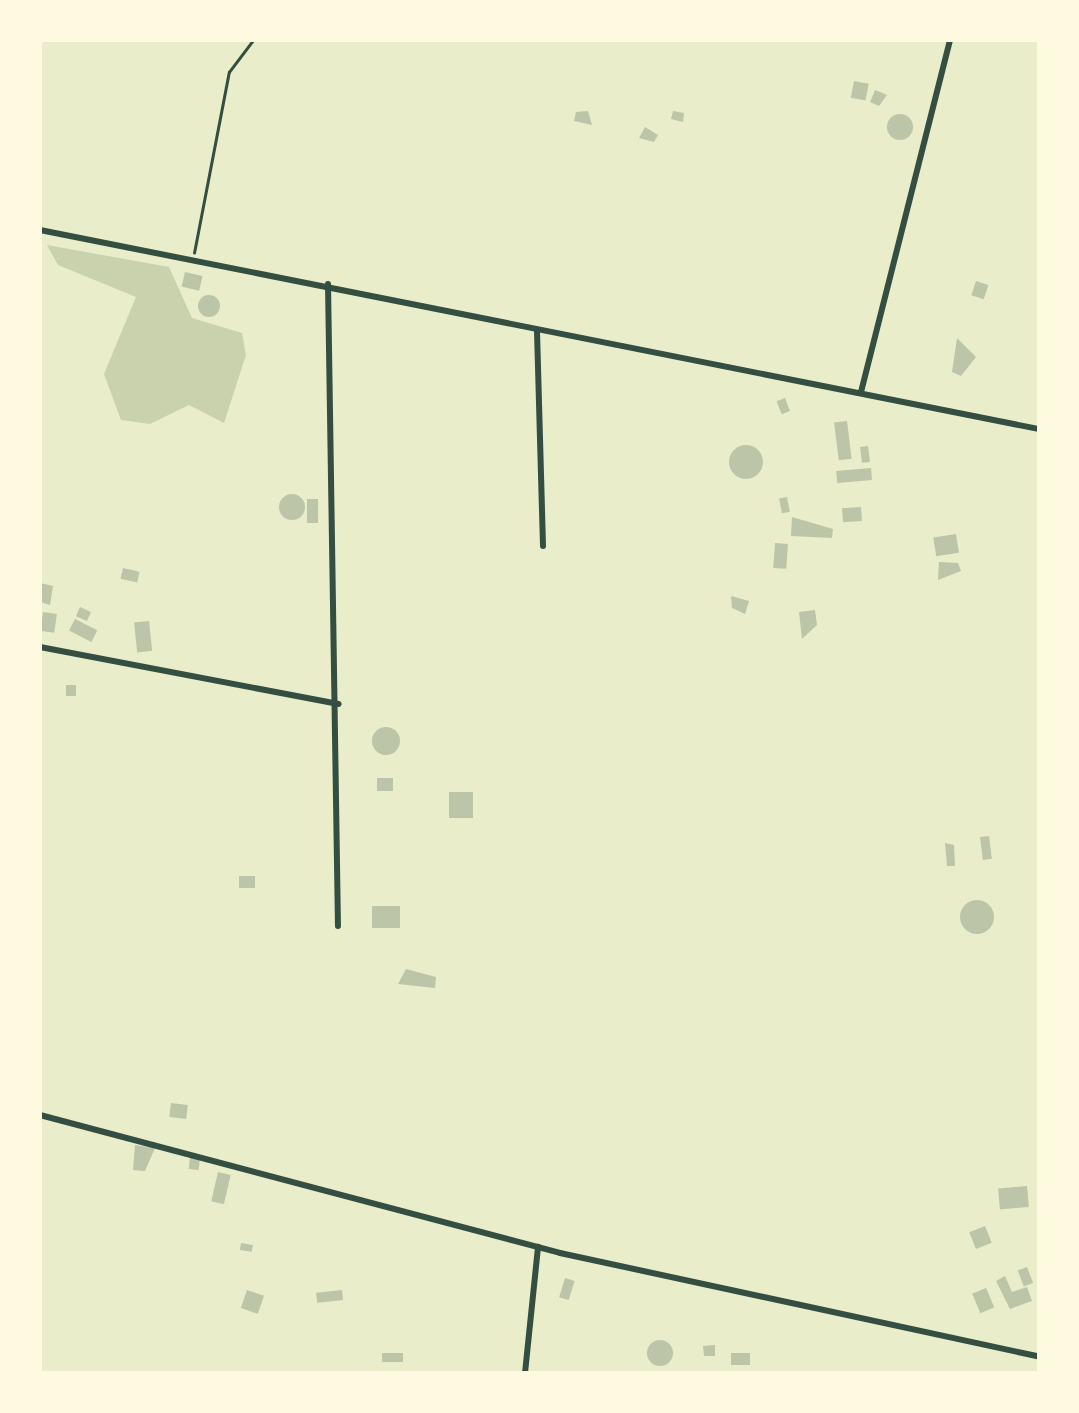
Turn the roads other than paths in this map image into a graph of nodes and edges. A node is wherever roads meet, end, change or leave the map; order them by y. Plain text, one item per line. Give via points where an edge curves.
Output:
1 (950, 40) edge
2 (40, 230) edge
3 (328, 284) junction
4 (537, 330) junction
5 (861, 392) junction
6 (1039, 429) edge
7 (544, 546) dead end
8 (40, 647) edge
9 (339, 704) junction
10 (338, 926) dead end
11 (40, 1115) edge
12 (538, 1247) junction
13 (1039, 1357) edge
14 (525, 1373) edge

1 - 5 street
2 - 3 street
3 - 4 street
3 - 9 street
4 - 5 street
4 - 7 street
5 - 6 street
8 - 9 street
9 - 10 street
11 - 12 street
12 - 13 street
12 - 14 street

